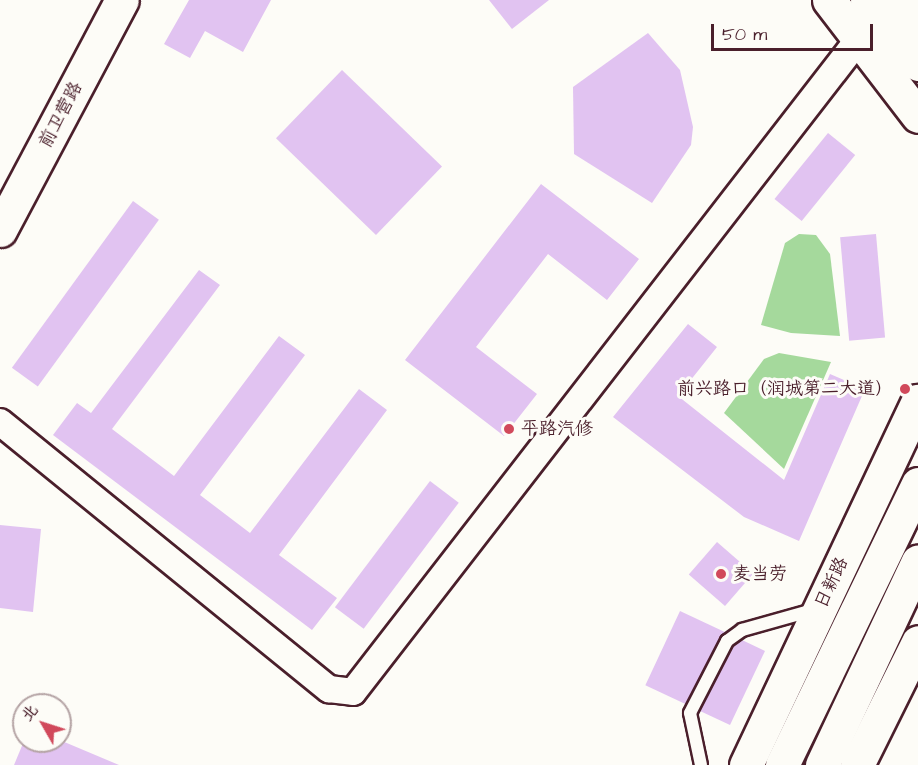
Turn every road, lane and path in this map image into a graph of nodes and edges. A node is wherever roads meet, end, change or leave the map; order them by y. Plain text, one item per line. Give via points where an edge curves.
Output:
1 (104, 0) edge
2 (122, 0) edge
3 (829, 0) edge
4 (867, 0) edge
5 (898, 0) edge
6 (918, 25) edge
7 (859, 39) junction
8 (918, 64) edge
9 (918, 116) edge
10 (0, 196) edge
11 (0, 230) edge
12 (918, 401) edge
13 (0, 422) edge
14 (918, 484) edge
15 (918, 561) edge
16 (820, 608) junction
17 (918, 642) edge
18 (701, 765) edge
19 (746, 765) edge
20 (782, 765) edge
21 (822, 765) edge
22 (857, 765) edge

1 - 10 main road, 前卫营路
2 - 11 main road, 前卫营路
3 - 7 main road
4 - 8 main road
5 - 6 main road
7 - 9 main road
7 - 13 street via 353,692 329,689
12 - 16 main road, 日新路
14 - 20 main road, 日新路
15 - 21 main road
16 - 18 lane via 742,630 727,641 690,713
16 - 19 main road, 日新路
17 - 22 main road

